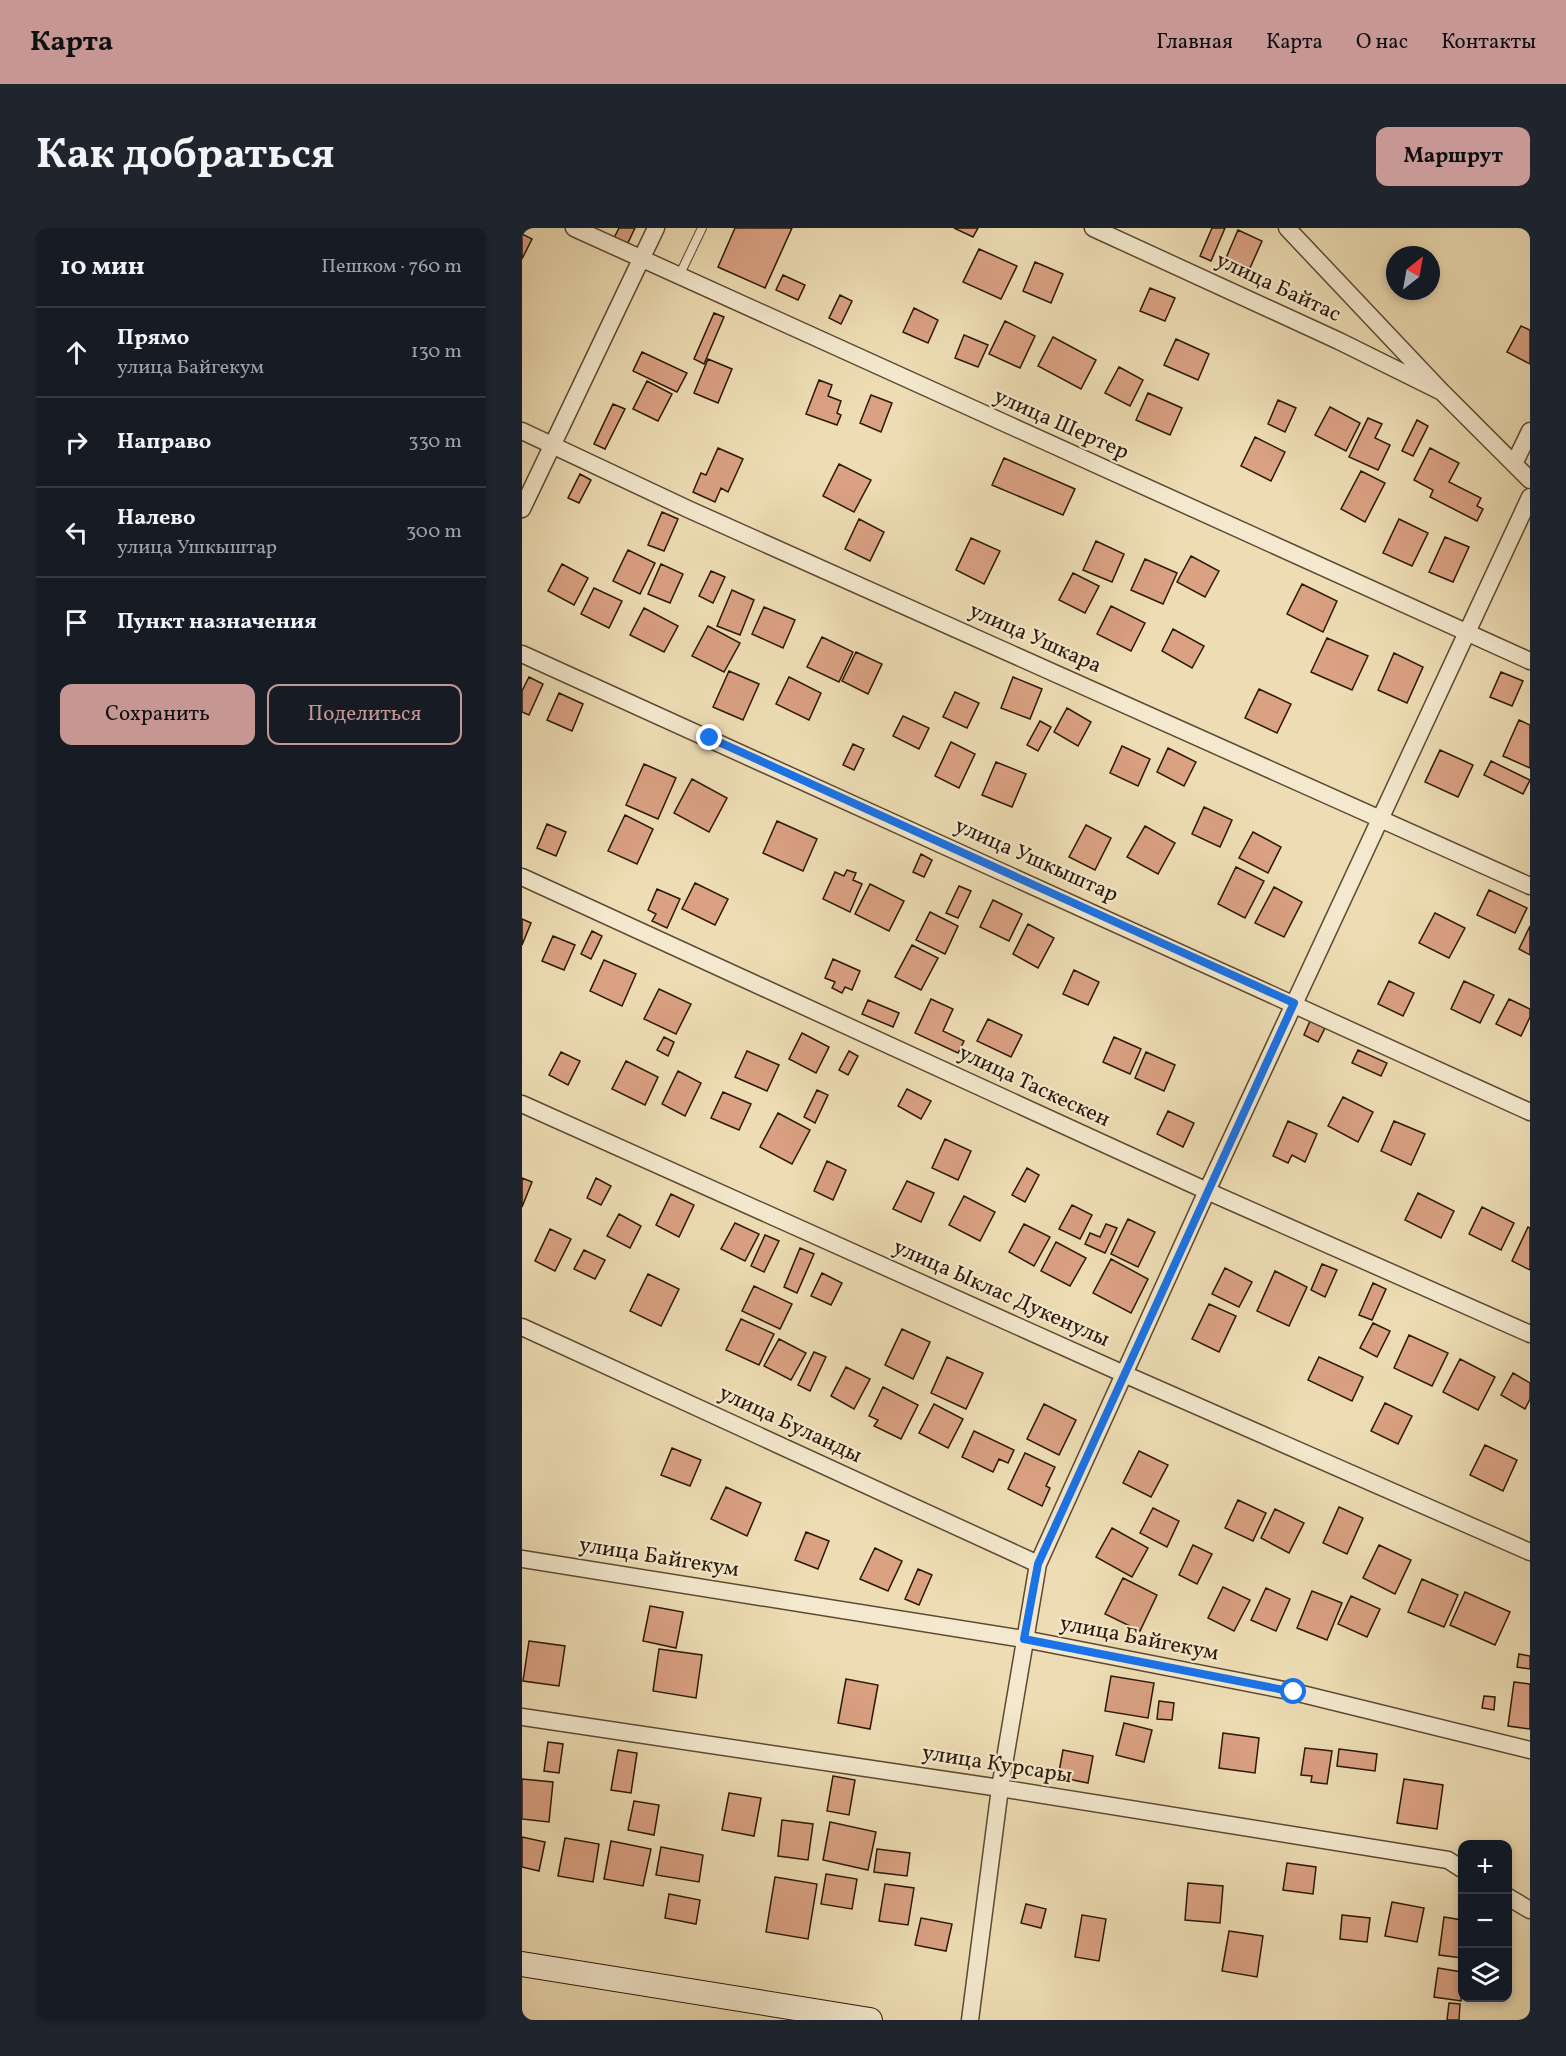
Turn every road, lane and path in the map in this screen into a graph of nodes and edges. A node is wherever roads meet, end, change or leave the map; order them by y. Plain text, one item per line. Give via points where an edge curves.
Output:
1 (574, 228) edge
2 (656, 228) edge
3 (702, 228) edge
4 (1093, 228) edge
5 (1287, 228) edge
6 (641, 259) junction
7 (679, 276) junction
8 (1442, 392) junction
9 (1530, 431) edge
10 (522, 432) edge
11 (552, 445) junction
12 (1514, 464) junction
13 (1530, 480) edge
14 (1530, 497) edge
15 (522, 509) edge
16 (1466, 632) junction
17 (522, 654) edge
18 (1530, 660) edge
19 (1379, 817) junction
20 (522, 877) edge
21 (1530, 886) edge
22 (1294, 1003) junction
23 (522, 1104) edge
24 (1530, 1112) edge
25 (1207, 1191) junction
26 (522, 1328) edge
27 (1530, 1334) edge
28 (1124, 1374) junction
29 (1530, 1552) edge
30 (522, 1559) edge
31 (1038, 1564) junction
32 (1024, 1639) junction
33 (522, 1717) edge
34 (1530, 1750) edge
35 (1000, 1788) junction
36 (1458, 1866) edge
37 (1512, 1899) edge
38 (1530, 1910) edge
39 (522, 1964) edge
40 (870, 2020) edge
41 (970, 2020) edge

1 - 6 street, улица Шертер
2 - 6 street
3 - 7 lane
4 - 8 street, улица Байтас
5 - 8 street
6 - 7 street, улица Шертер
6 - 11 street
7 - 16 street, улица Шертер
8 - 12 street
9 - 12 street
10 - 11 street, улица Ушкара
11 - 15 street
11 - 19 street, улица Ушкара
12 - 13 street
14 - 16 street
16 - 18 street, улица Шертер
16 - 19 street
17 - 22 street, улица Ушкыштар
19 - 21 street, улица Ушкара
19 - 22 street
20 - 25 street, улица Таскескен
22 - 24 street, улица Ушкыштар
22 - 25 street
23 - 28 street, улица Ыклас Дукенулы
25 - 27 street, улица Таскескен
25 - 28 street
26 - 31 street, улица Буланды
28 - 29 street, улица Ыклас Дукенулы
28 - 31 street
30 - 32 street, улица Байгекум
31 - 32 street
32 - 34 street, улица Байгекум via 1294,1692
32 - 35 street
33 - 35 street, улица Курсары
35 - 36 street, улица Курсары via 1448,1860
35 - 41 street
37 - 38 street
39 - 40 main road

